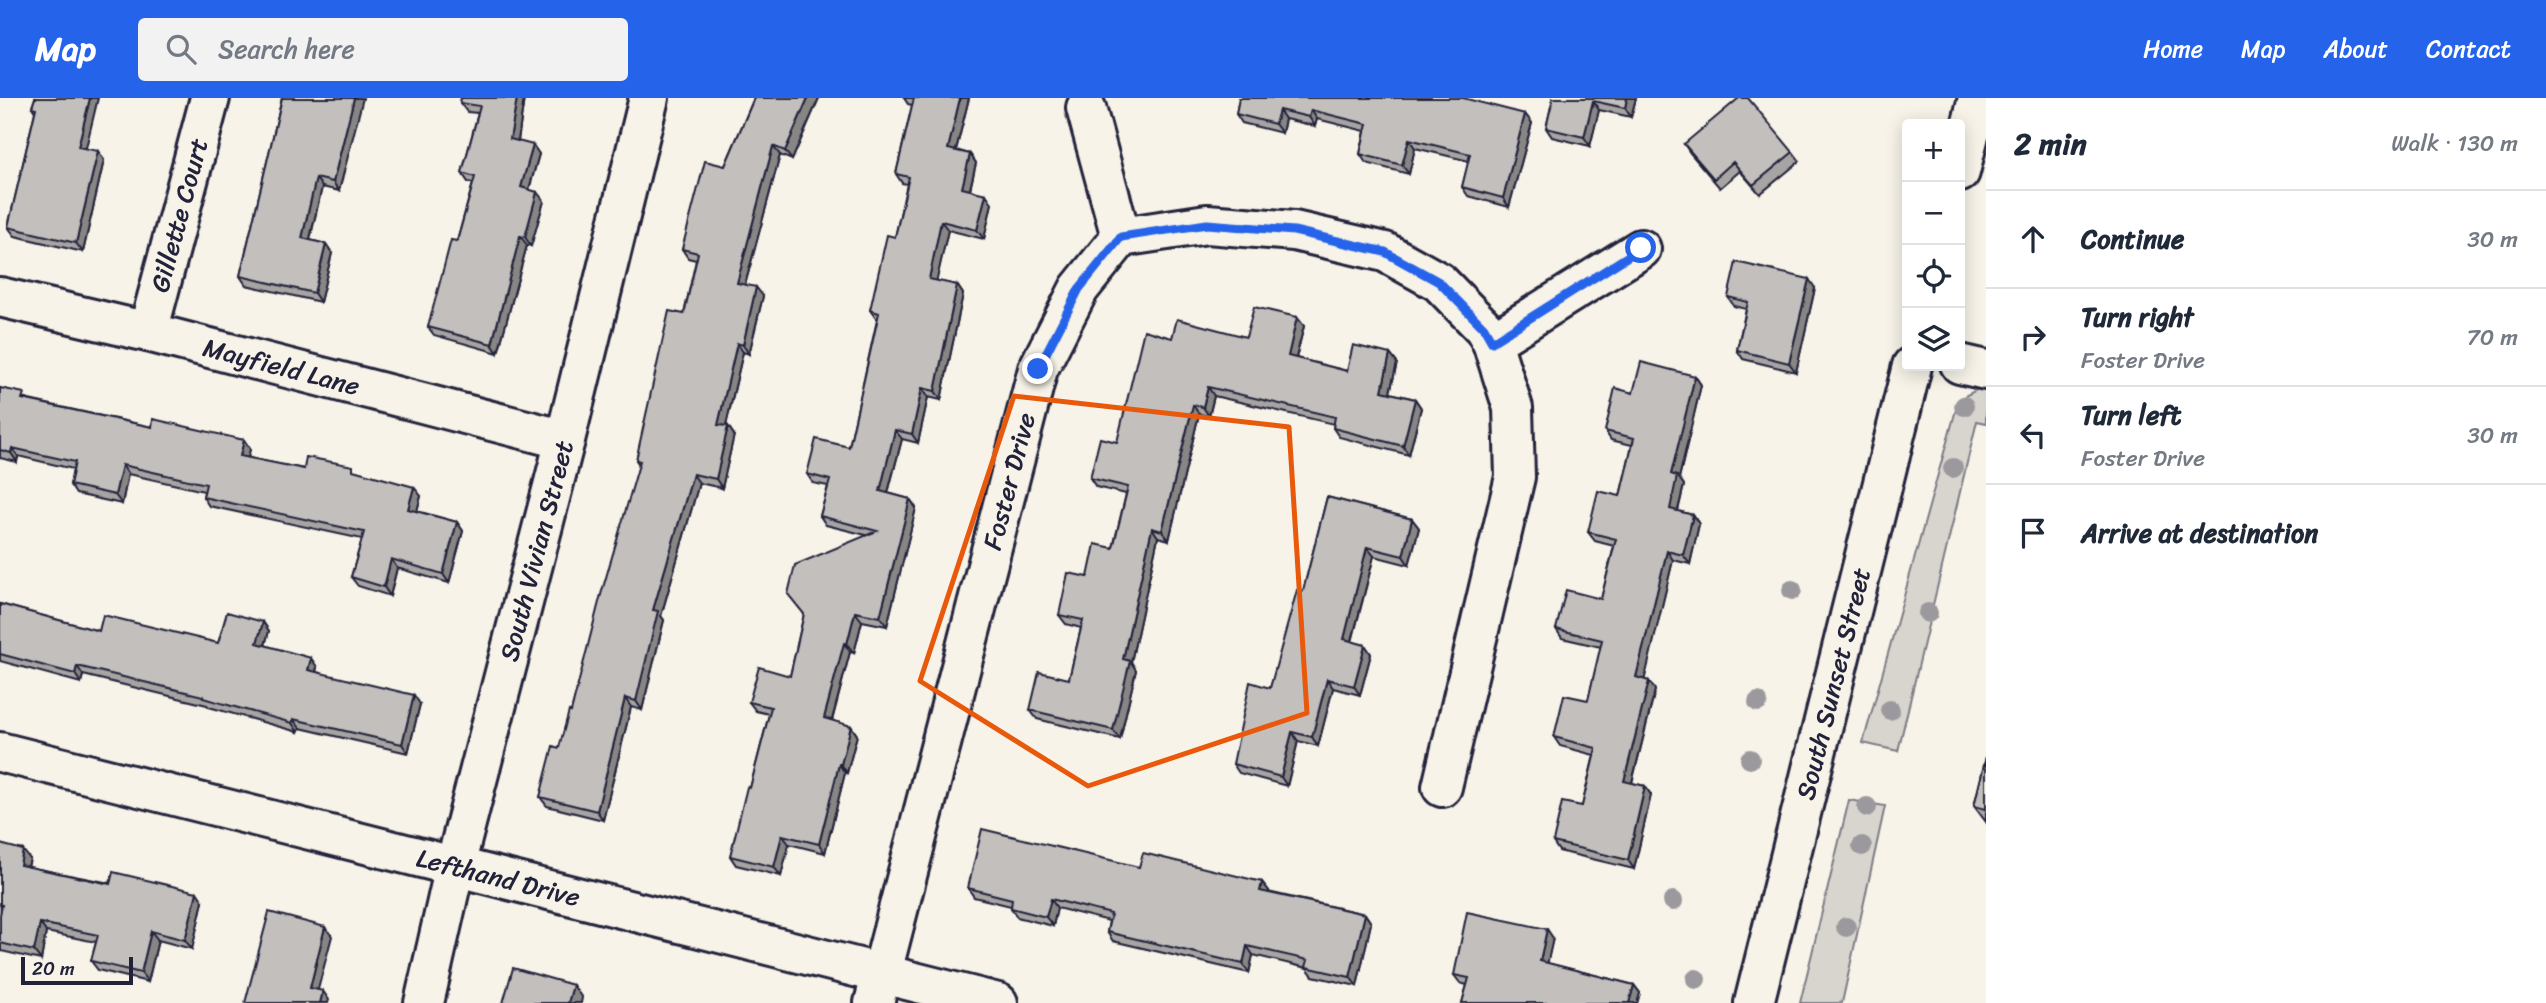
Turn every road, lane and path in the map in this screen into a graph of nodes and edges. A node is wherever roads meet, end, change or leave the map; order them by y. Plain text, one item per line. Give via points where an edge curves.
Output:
1 (210, 98) edge
2 (649, 98) edge
3 (1978, 98) edge
4 (1086, 108) dead end
5 (1965, 151) edge
6 (1121, 237) junction
7 (1641, 248) dead end
8 (0, 297) edge
9 (148, 332) junction
10 (1492, 342) junction
11 (1965, 365) edge
12 (1986, 370) edge
13 (1911, 371) edge
14 (565, 440) junction
15 (0, 752) edge
16 (1442, 787) dead end
17 (455, 866) junction
18 (878, 988) edge
19 (424, 1003) edge
20 (998, 1003) edge
21 (1754, 1003) edge

1 - 9 street, Gillette Court
2 - 14 street, South Vivian Street
3 - 5 street
4 - 6 street
6 - 10 street via 1207,224 1294,231 1385,252 1439,282
6 - 18 street, Foster Drive via 1079,289 1038,369
7 - 10 street
8 - 9 street, Mayfield Lane
9 - 14 street, Mayfield Lane
10 - 16 street via 1513,408 1514,477
11 - 12 street
13 - 21 street, South Sunset Street
14 - 17 street, South Vivian Street
15 - 17 street, Lefthand Drive
17 - 18 street, Lefthand Drive
17 - 19 street, South Vivian Street
18 - 20 street, Lefthand Drive

